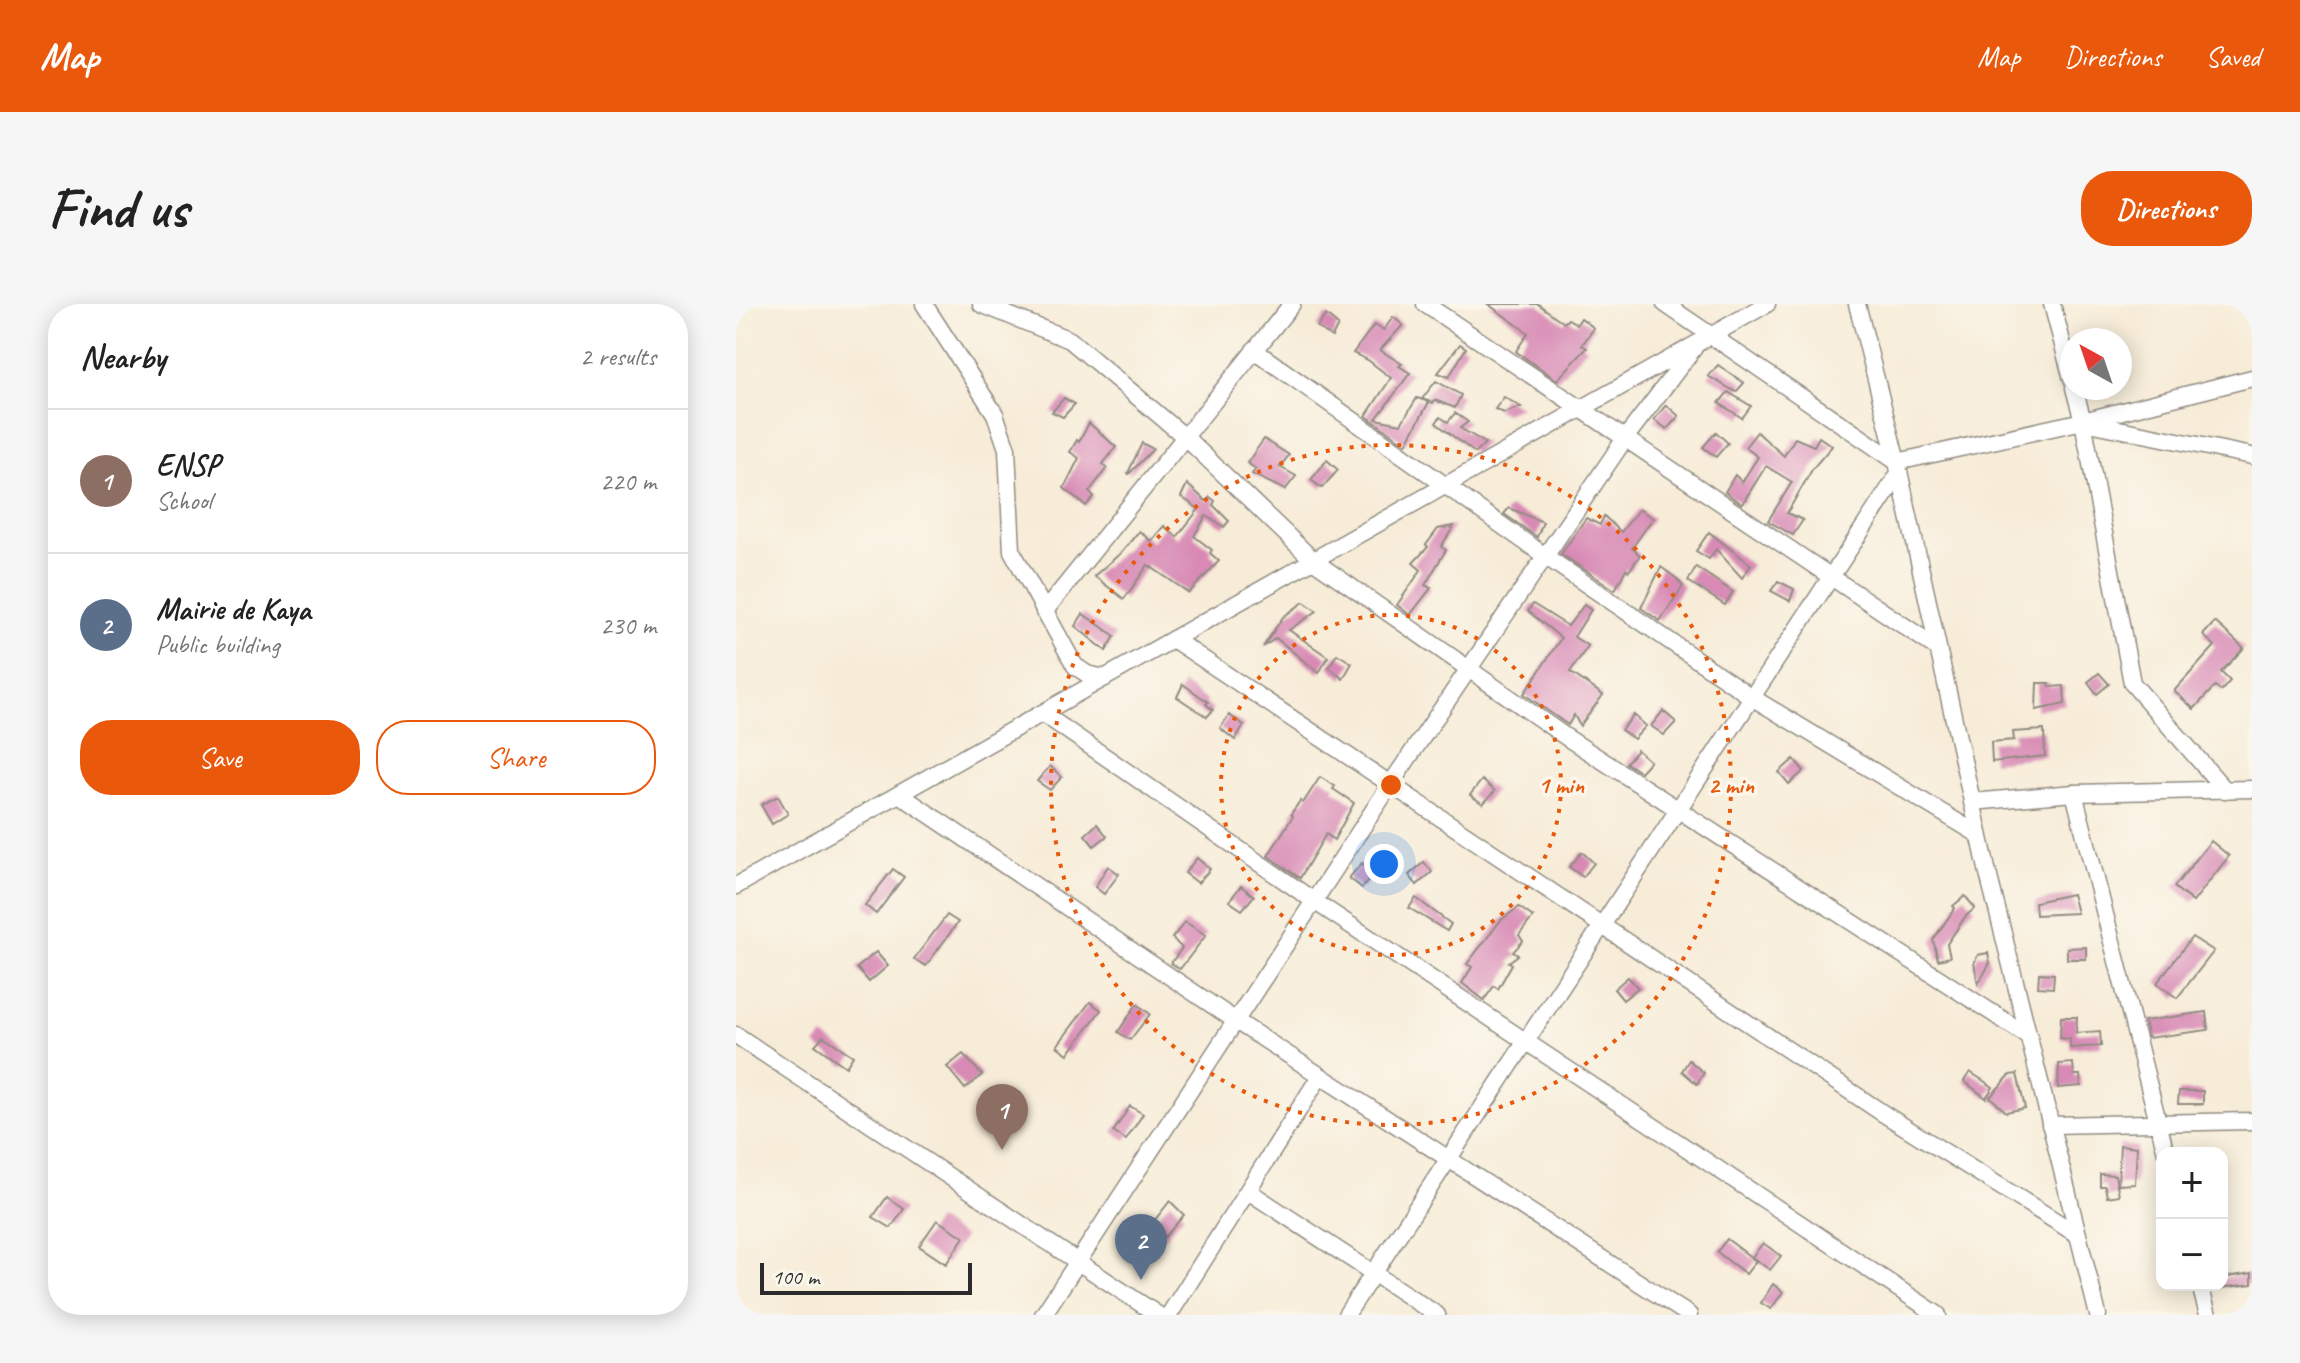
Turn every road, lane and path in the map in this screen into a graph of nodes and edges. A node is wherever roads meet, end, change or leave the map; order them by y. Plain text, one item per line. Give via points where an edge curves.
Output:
1 (924, 304) edge
2 (981, 304) edge
3 (1292, 304) edge
4 (1425, 304) edge
5 (1665, 304) edge
6 (1767, 304) edge
7 (1857, 304) edge
8 (2052, 304) edge
9 (2060, 334) edge
10 (1704, 339) junction
11 (1254, 350) junction
12 (2252, 378) edge
13 (2077, 400) edge
14 (1580, 409) junction
15 (2083, 421) junction
16 (1185, 437) junction
17 (1626, 437) junction
18 (2252, 456) edge
19 (1898, 468) junction
20 (1447, 484) junction
21 (1545, 556) junction
22 (1314, 561) junction
23 (1832, 577) junction
24 (1044, 612) junction
25 (1173, 639) junction
26 (1937, 648) junction
27 (1468, 670) junction
28 (1105, 678) junction
29 (1753, 698) junction
30 (1042, 713) junction
31 (1390, 785) junction
32 (2252, 789) edge
33 (2225, 790) junction
34 (2074, 793) junction
35 (899, 794) junction
36 (1972, 802) junction
37 (1679, 811) junction
38 (1979, 835) junction
39 (736, 886) edge
40 (1314, 901) junction
41 (1603, 926) junction
42 (1236, 1021) junction
43 (736, 1035) edge
44 (2028, 1036) junction
45 (1527, 1043) junction
46 (1320, 1076) junction
47 (2252, 1121) edge
48 (2158, 1122) junction
49 (2050, 1125) junction
50 (2164, 1147) edge
51 (1449, 1160) junction
52 (1248, 1191) junction
53 (2078, 1235) junction
54 (1078, 1263) junction
55 (1374, 1274) junction
56 (2202, 1291) edge
57 (1043, 1315) edge
58 (1158, 1315) edge
59 (1169, 1315) edge
60 (1346, 1315) edge
61 (1437, 1315) edge
62 (1689, 1315) edge
63 (1938, 1315) edge
64 (2098, 1315) edge
65 (2208, 1315) edge

1 - 24 street via 1004,433 1012,551
2 - 16 street via 1070,340
3 - 11 street
4 - 14 street
5 - 10 street
6 - 10 street
7 - 19 street
8 - 9 street
10 - 14 street
10 - 17 street
10 - 19 street
11 - 16 street
11 - 20 street
12 - 15 street
13 - 15 street
14 - 17 street
14 - 20 street
15 - 18 street
15 - 19 street
15 - 33 street via 2132,683
16 - 22 street
16 - 24 street
17 - 21 street
17 - 23 street
19 - 23 street
19 - 26 street
20 - 21 street
20 - 22 street
21 - 27 street
21 - 29 street
22 - 25 street
22 - 27 street
23 - 26 street
23 - 29 street
24 - 28 street via 1075,666
25 - 28 street
25 - 31 street
26 - 36 street
27 - 31 street
27 - 37 street
28 - 30 street
29 - 37 street
29 - 38 street
30 - 35 street
30 - 40 street
31 - 40 street
31 - 41 street
32 - 33 street
33 - 34 street
34 - 36 street
34 - 48 street
35 - 39 street
35 - 42 street
36 - 38 street
37 - 41 street
37 - 44 street
38 - 44 street
40 - 42 street
40 - 45 street
41 - 45 street
41 - 53 street via 1884,1114
42 - 46 street
42 - 54 street
43 - 54 street
44 - 49 street
45 - 51 street
45 - 63 street
46 - 51 street
46 - 52 street
47 - 48 street
48 - 49 street
48 - 50 street
49 - 53 street
51 - 55 street
51 - 62 street
52 - 55 street
52 - 59 street
53 - 64 street
54 - 57 street
54 - 58 street
55 - 60 street
55 - 61 street
56 - 65 street

